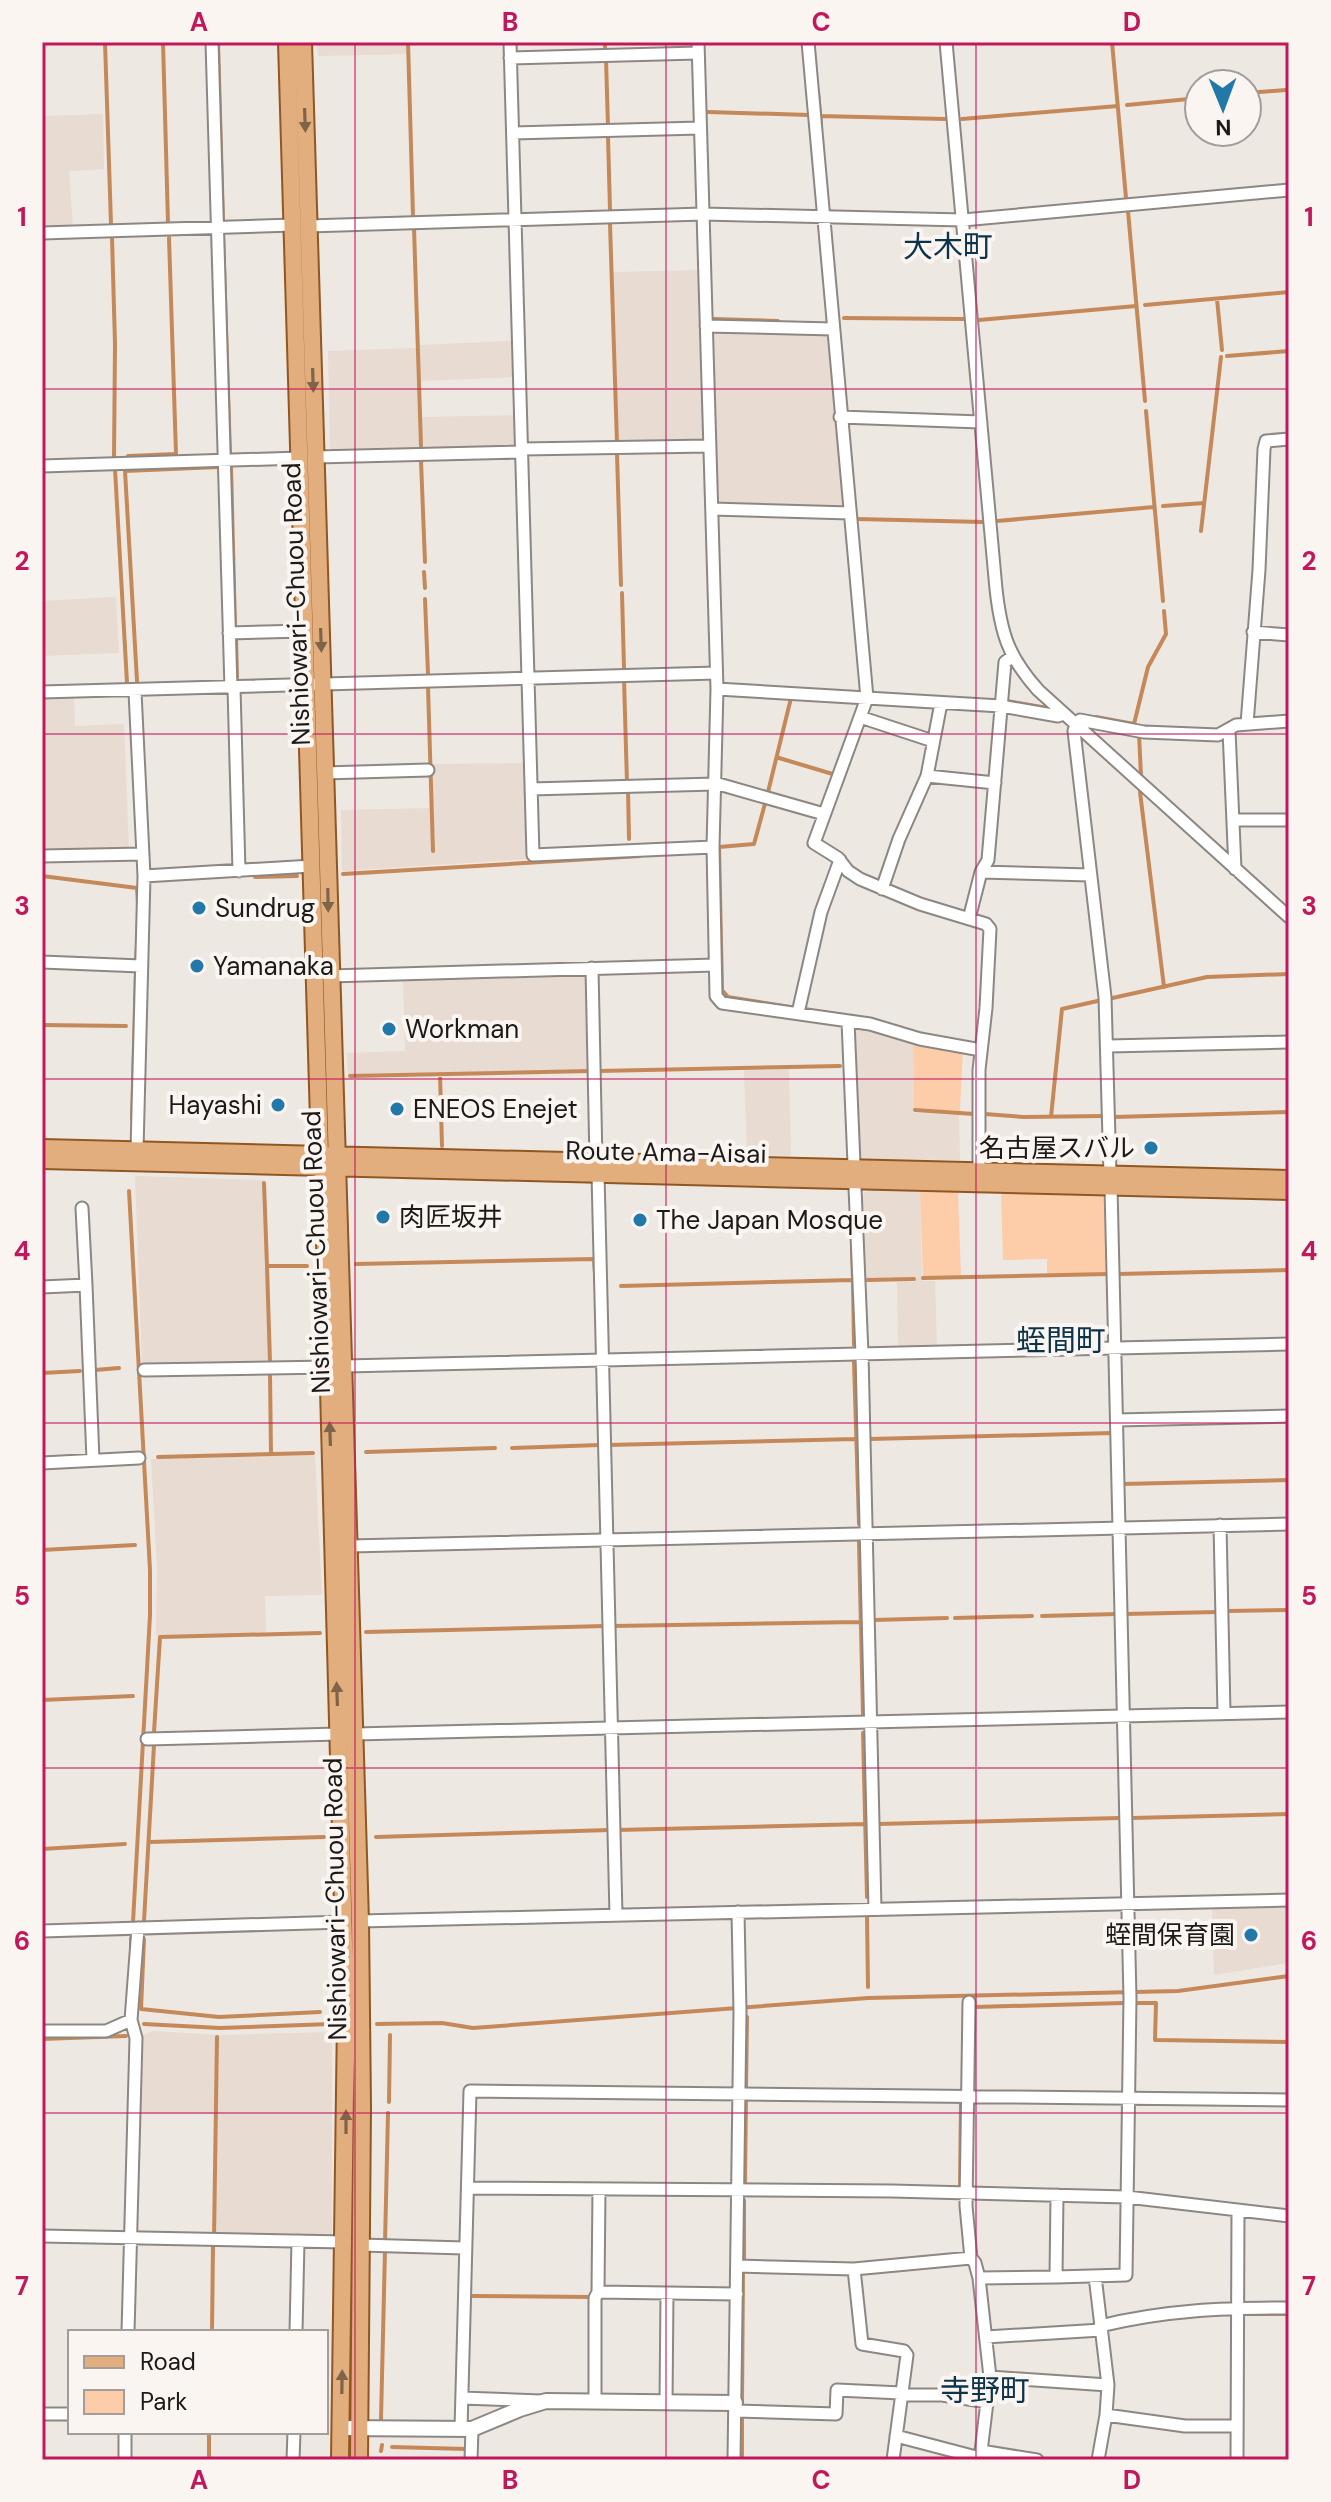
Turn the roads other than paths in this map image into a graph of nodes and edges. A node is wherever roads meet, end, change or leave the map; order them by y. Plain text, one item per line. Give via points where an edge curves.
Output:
1 (212, 42) edge
2 (287, 42) edge
3 (303, 42) edge
4 (510, 42) edge
5 (808, 42) edge
6 (946, 42) edge
7 (698, 47) edge
8 (510, 58) junction
9 (700, 128) junction
10 (513, 133) junction
11 (1289, 190) edge
12 (703, 214) junction
13 (822, 216) junction
14 (515, 219) junction
15 (963, 220) junction
16 (300, 226) junction
17 (218, 227) junction
18 (42, 233) edge
19 (706, 326) junction
20 (833, 329) junction
21 (840, 417) junction
22 (981, 422) junction
23 (1289, 439) edge
24 (710, 446) junction
25 (522, 450) junction
26 (308, 458) junction
27 (224, 460) junction
28 (42, 466) edge
29 (712, 509) junction
30 (850, 513) junction
31 (305, 631) junction
32 (1253, 632) junction
33 (229, 633) junction
34 (1289, 635) edge
35 (1012, 657) junction
36 (716, 673) junction
37 (528, 677) junction
38 (315, 685) junction
39 (232, 688) junction
40 (717, 689) junction
41 (42, 692) edge
42 (135, 692) junction
43 (867, 698) junction
44 (941, 703) junction
45 (1001, 706) junction
46 (1064, 714) junction
47 (860, 717) junction
48 (1289, 721) edge
49 (1076, 724) junction
50 (1247, 724) junction
51 (1229, 730) junction
52 (933, 741) junction
53 (428, 770) dead end
54 (324, 773) junction
55 (927, 776) junction
56 (715, 783) junction
57 (995, 783) junction
58 (531, 789) junction
59 (824, 814) junction
60 (1233, 820) junction
61 (1289, 820) edge
62 (713, 847) junction
63 (143, 854) junction
64 (42, 856) edge
65 (840, 860) junction
66 (312, 866) junction
67 (1235, 869) junction
68 (239, 871) junction
69 (981, 872) junction
70 (1090, 875) junction
71 (144, 876) junction
72 (882, 889) junction
73 (1289, 917) edge
74 (969, 919) junction
75 (42, 962) edge
76 (715, 965) junction
77 (141, 966) junction
78 (592, 968) junction
79 (330, 976) junction
80 (798, 1013) junction
81 (848, 1021) junction
82 (1289, 1042) edge
83 (1108, 1046) junction
84 (981, 1050) junction
85 (42, 1148) edge
86 (137, 1150) junction
87 (42, 1160) edge
88 (329, 1161) junction
89 (597, 1167) junction
90 (979, 1171) junction
91 (854, 1174) junction
92 (1289, 1179) edge
93 (1110, 1180) junction
94 (1289, 1191) edge
95 (82, 1208) dead end
96 (86, 1285) junction
97 (42, 1287) edge
98 (1289, 1344) edge
99 (1115, 1347) junction
100 (862, 1354) junction
101 (603, 1360) junction
102 (336, 1367) junction
103 (144, 1370) dead end
104 (1289, 1416) edge
105 (1117, 1420) junction
106 (139, 1458) dead end
107 (93, 1460) junction
108 (42, 1463) edge
109 (1289, 1524) edge
110 (1220, 1525) junction
111 (1119, 1528) junction
112 (866, 1534) junction
113 (607, 1540) junction
114 (350, 1546) junction
115 (1289, 1712) edge
116 (1224, 1713) junction
117 (1123, 1715) junction
118 (870, 1721) junction
119 (612, 1728) junction
120 (347, 1734) junction
121 (147, 1739) dead end
122 (1289, 1900) edge
123 (1127, 1903) junction
124 (875, 1909) junction
125 (738, 1912) junction
126 (616, 1915) junction
127 (352, 1922) junction
128 (138, 1928) junction
129 (42, 1931) edge
130 (969, 2002) dead end
131 (131, 2020) junction
132 (42, 2031) edge
133 (740, 2094) junction
134 (968, 2096) junction
135 (1128, 2098) junction
136 (1289, 2100) edge
137 (468, 2188) junction
138 (599, 2189) junction
139 (738, 2190) junction
140 (966, 2193) junction
141 (1057, 2195) junction
142 (1127, 2197) junction
143 (1238, 2210) junction
144 (1289, 2216) edge
145 (42, 2236) edge
146 (131, 2238) junction
147 (298, 2241) junction
148 (353, 2244) junction
149 (464, 2248) junction
150 (971, 2258) junction
151 (737, 2266) junction
152 (854, 2269) junction
153 (1095, 2276) junction
154 (1056, 2277) junction
155 (979, 2278) junction
156 (598, 2292) junction
157 (667, 2293) junction
158 (737, 2294) junction
159 (1238, 2308) junction
160 (1289, 2308) edge
161 (1100, 2328) junction
162 (128, 2330) edge
163 (296, 2330) edge
164 (986, 2337) junction
165 (990, 2377) junction
166 (1108, 2385) junction
167 (901, 2394) junction
168 (462, 2398) junction
169 (546, 2401) junction
170 (595, 2402) junction
171 (988, 2402) junction
172 (666, 2403) junction
173 (735, 2407) junction
174 (42, 2414) edge
175 (68, 2414) edge
176 (1106, 2415) junction
177 (336, 2423) edge
178 (1237, 2426) junction
179 (360, 2428) junction
180 (466, 2429) junction
181 (125, 2434) edge
182 (294, 2434) edge
183 (896, 2436) junction
184 (980, 2456) edge
185 (125, 2460) edge
186 (293, 2460) edge
187 (340, 2460) edge
188 (359, 2460) edge
189 (471, 2460) edge
190 (734, 2460) edge
191 (893, 2460) edge
192 (1037, 2460) edge
193 (1098, 2460) edge
194 (1237, 2460) edge

1 - 17 street
2 - 16 main road, Nishiowari-Chuou Road
3 -> 16 main road, Nishiowari-Chuou Road
4 - 8 street
5 - 13 street
6 - 15 street
7 - 8 street
7 - 9 street
8 - 10 street
9 - 10 street
9 - 12 street
10 - 14 street
11 - 15 street
12 - 13 street
12 - 14 street
12 - 19 street
13 - 15 street
13 - 20 street
14 - 16 street
14 - 25 street
15 - 22 street
16 - 17 street
16 - 26 main road, Nishiowari-Chuou Road
17 - 18 street
17 - 27 street
19 - 20 street
19 - 24 street
20 - 21 street
21 - 22 street
21 - 30 street
22 - 35 street via 1000,621
23 - 32 street via 1266,441 1264,449
24 - 25 street
24 - 29 street
25 - 26 street
25 - 37 street
26 - 27 street
26 - 31 main road, Nishiowari-Chuou Road
26 -> 38 main road, Nishiowari-Chuou Road
27 - 28 street
27 - 33 street
29 - 30 street
29 - 36 street
30 - 43 street
31 - 33 street
31 - 38 main road, Nishiowari-Chuou Road
32 - 34 street
32 - 50 street
33 - 39 street
35 - 45 street via 1005,662
35 - 46 street
36 - 37 street
36 - 40 street
37 - 38 street
37 - 58 street
38 - 39 street
38 - 54 main road, Nishiowari-Chuou Road
38 - 66 main road, Nishiowari-Chuou Road
39 - 42 street
39 - 68 street
40 - 43 street
40 - 56 street
41 - 42 street
42 - 63 street
43 - 44 street
43 - 47 street
44 - 45 street
44 - 52 street
45 - 46 street
45 - 57 street
46 - 49 street
47 - 52 street
47 - 59 street
48 - 50 street
49 - 51 street via 1080,720 1159,733 1218,735
49 - 67 street
49 - 70 street
50 - 51 street
51 - 60 street
52 - 55 street
53 - 54 street
54 -> 79 main road, Nishiowari-Chuou Road
55 - 57 street
55 - 72 street
56 - 58 street
56 - 59 street
56 - 62 street
57 - 69 street via 988,860
58 - 62 street via 533,855
59 - 65 street via 814,843
60 - 61 street
60 - 67 street
62 - 76 street
63 - 64 street
63 - 71 street
65 - 72 street via 848,871
65 - 80 street via 821,912
66 - 68 street
66 - 88 main road, Nishiowari-Chuou Road
67 - 73 street
68 - 71 street
69 - 70 street
69 - 74 street
70 - 83 street
71 - 77 street
72 - 74 street
74 - 84 street via 990,929
75 - 77 street
76 - 78 street
76 - 80 street via 716,996 722,1003
77 - 86 street
78 - 79 street
78 - 89 street
79 - 88 main road, Nishiowari-Chuou Road
80 - 81 street
81 - 84 street
81 - 91 street
82 - 83 street
83 - 93 street
84 - 90 street
85 - 86 main road, Route Ama-Aisai
86 - 88 main road, Route Ama-Aisai
87 - 88 main road, Route Ama-Aisai
88 - 89 main road, Route Ama-Aisai
88 - 102 main road, Nishiowari-Chuou Road
89 - 91 main road, Route Ama-Aisai
89 - 101 street
90 - 91 main road, Route Ama-Aisai
90 - 93 main road, Route Ama-Aisai
91 - 93 main road, Route Ama-Aisai
91 - 100 street
92 - 93 main road, Route Ama-Aisai
93 - 94 main road, Route Ama-Aisai
93 - 99 street
95 - 96 street
96 - 97 street
96 - 107 street
98 - 99 street
99 - 100 street
99 - 105 street
100 - 101 street
100 - 112 street
101 - 102 street
101 - 113 street
102 - 103 street
102 - 114 main road, Nishiowari-Chuou Road
120 -> 102 main road, Nishiowari-Chuou Road
104 - 105 street
105 - 111 street
106 - 107 street
107 - 108 street
109 - 110 street
110 - 111 street
110 - 116 street
111 - 112 street
111 - 117 street
112 - 113 street
112 - 118 street
113 - 114 street
113 - 119 street
114 - 120 main road, Nishiowari-Chuou Road
115 - 116 street
116 - 117 street
117 - 118 street
117 - 123 street
118 - 119 street
118 - 124 street
119 - 120 street
119 - 126 street
120 - 121 street
120 - 127 main road, Nishiowari-Chuou Road
122 - 123 street
123 - 124 street
123 - 135 street
124 - 125 street
125 - 126 street
125 - 133 street
126 - 127 street
127 - 128 street
127 - 148 main road, Nishiowari-Chuou Road via 346,2017
128 - 129 street
128 - 131 street
130 - 134 street
131 - 132 street via 106,2031
131 - 146 street via 136,2038
133 - 134 street
133 - 137 street via 470,2091
133 - 139 street
134 - 135 street
134 - 140 street
135 - 136 street
135 - 142 street
137 - 138 street
137 - 149 street
138 - 139 street
138 - 156 street
139 - 140 street
139 - 151 street
140 - 141 street
140 - 150 street
141 - 142 street
141 - 154 street
142 - 143 street
142 - 153 street via 1126,2275
143 - 144 street
143 - 159 street
145 - 146 street
146 - 147 street
146 - 162 street
147 - 148 street
147 - 163 street
148 - 149 street
177 -> 148 main road, Nishiowari-Chuou Road
148 - 179 main road, Nishiowari-Chuou Road
149 - 168 street
150 - 152 street
150 - 155 street
151 - 152 street
151 - 158 street
152 - 167 street via 862,2344 907,2355
153 - 154 street
153 - 161 street
154 - 155 street
155 - 164 street
156 - 157 street
156 - 170 street
157 - 158 street
157 - 172 street
158 - 173 street
159 - 160 street
159 - 161 street via 1178,2310
159 - 178 street
161 - 164 street
161 - 166 street
164 - 165 street
165 - 166 street
165 - 171 street
166 - 176 street
167 - 171 street
167 - 173 street via 837,2390 836,2414
167 - 183 street
168 - 169 street
168 - 180 street
169 - 170 street
169 - 180 street
170 - 172 street
171 - 184 street
172 - 173 street
173 - 190 street
174 - 175 street
176 - 178 street via 1185,2426
176 - 193 street
177 - 179 street
177 - 187 main road, Nishiowari-Chuou Road
178 - 194 street
179 - 180 street
179 - 188 main road, Nishiowari-Chuou Road
180 - 189 street
181 - 185 street
182 - 186 street
183 - 184 street
183 - 191 street
184 - 192 street

